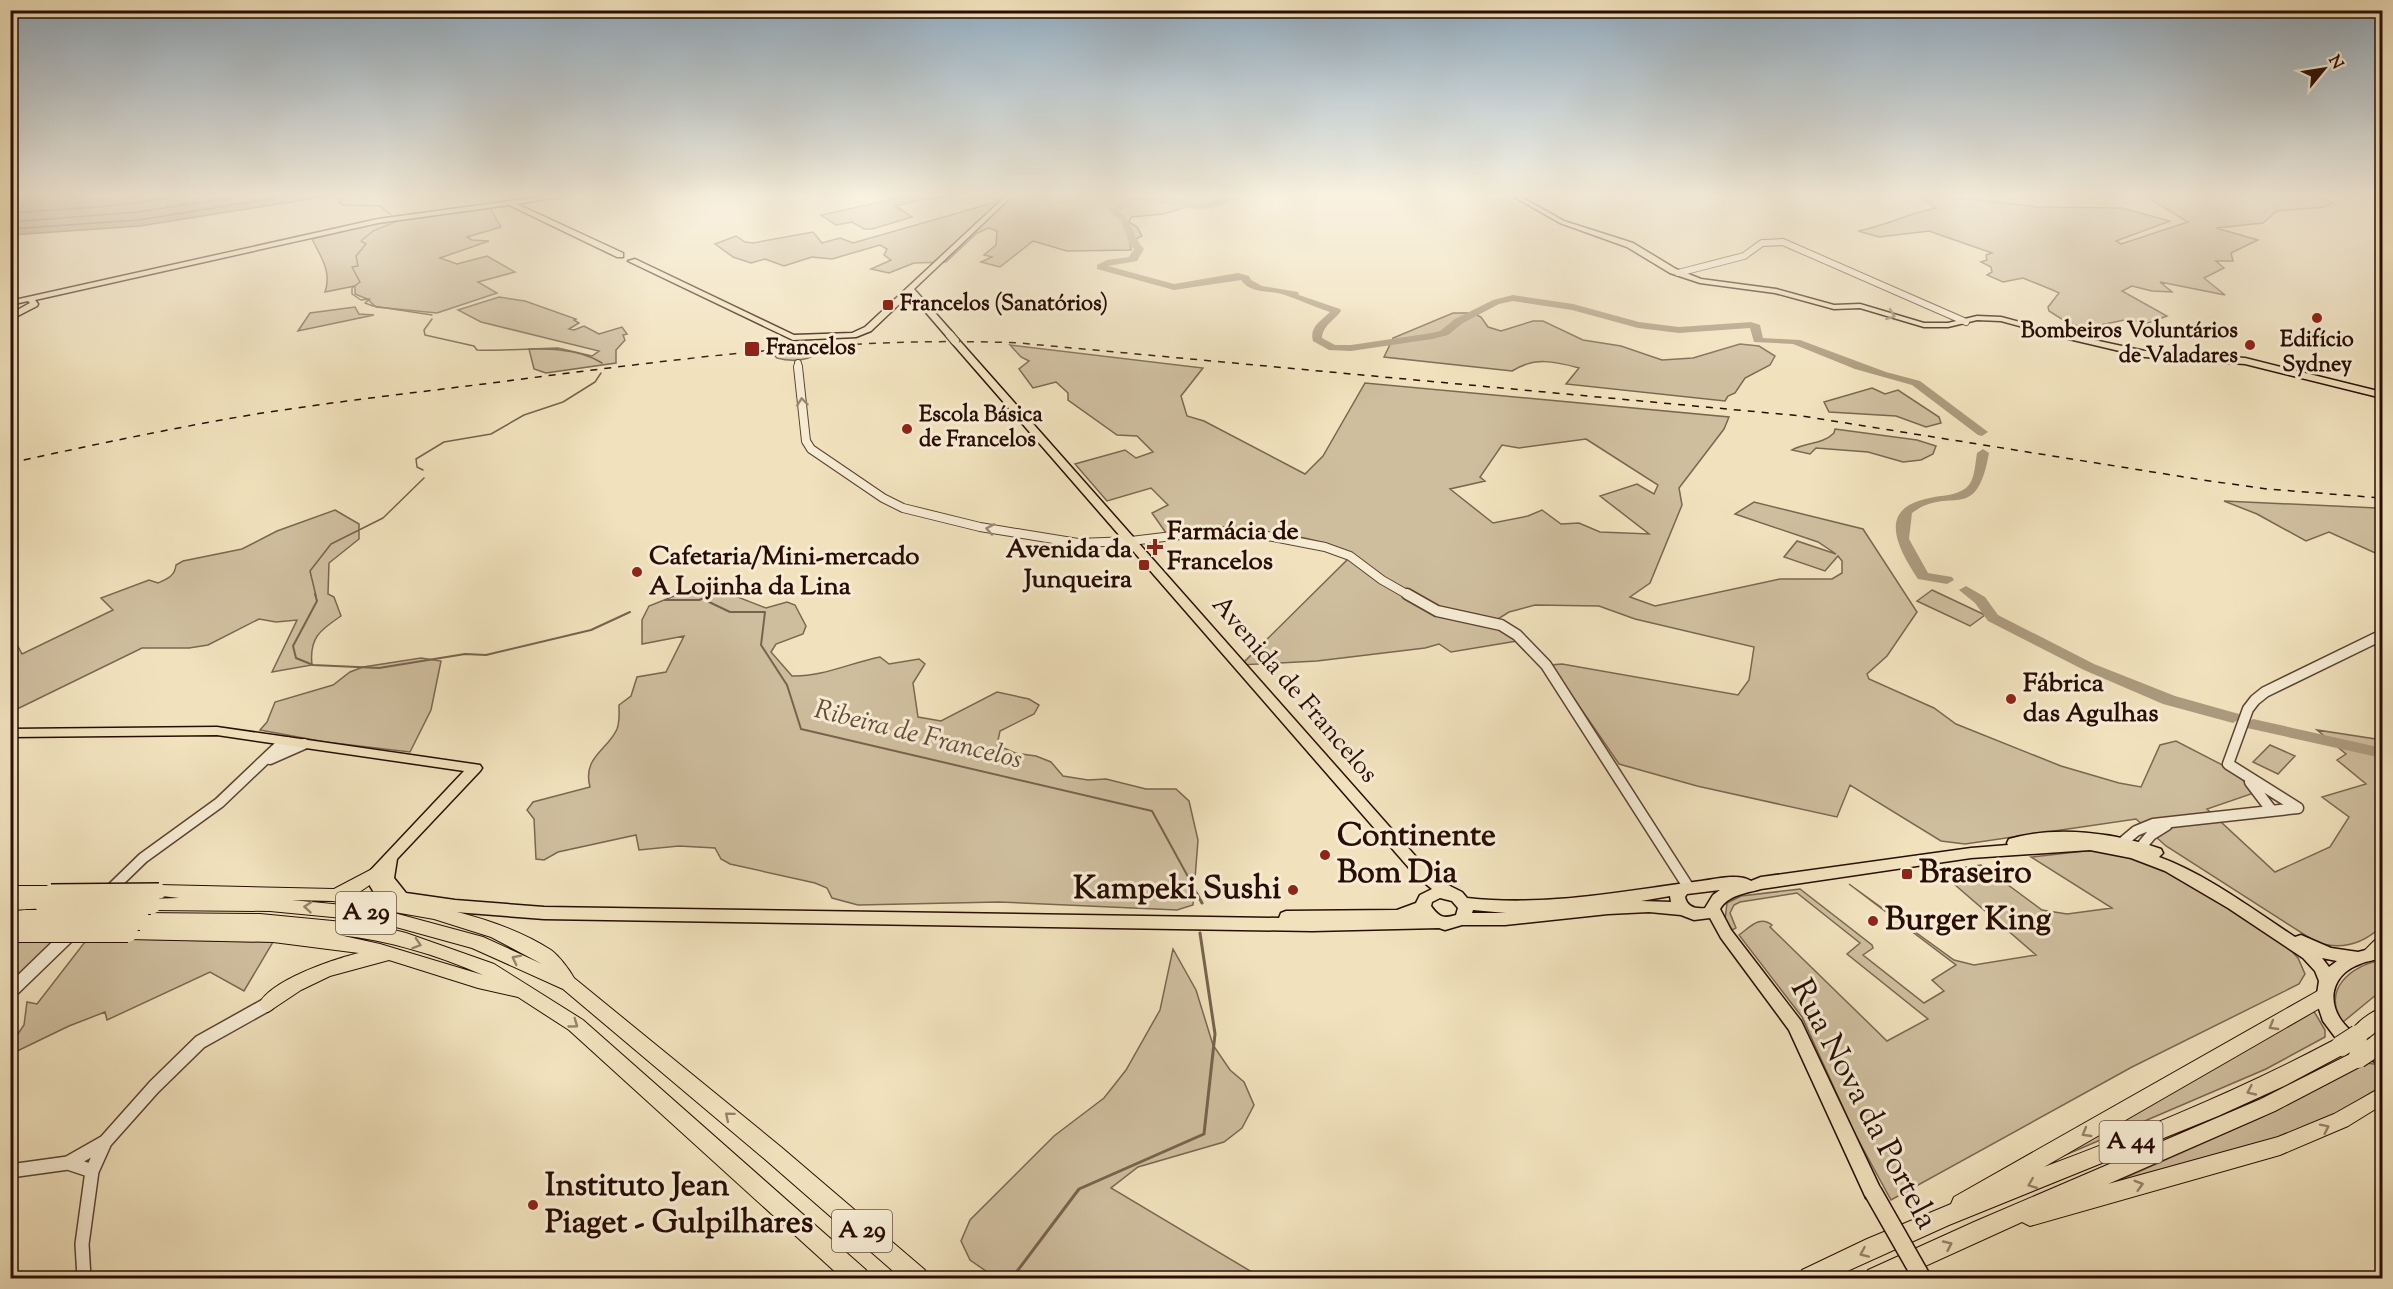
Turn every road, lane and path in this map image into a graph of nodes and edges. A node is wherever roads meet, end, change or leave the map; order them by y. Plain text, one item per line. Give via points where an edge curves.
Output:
1 (224, 255) edge
2 (620, 255) edge
3 (946, 255) edge
4 (1647, 255) edge
5 (1745, 255) edge
6 (1813, 255) edge
7 (1678, 273) junction
8 (910, 289) junction
9 (916, 297) junction
10 (900, 298) junction
11 (31, 299) junction
12 (10, 303) edge
13 (10, 318) edge
14 (1966, 322) junction
15 (798, 363) dead end
16 (2382, 394) edge
17 (1131, 541) junction
18 (2382, 635) edge
19 (10, 733) edge
20 (270, 739) junction
21 (287, 742) junction
22 (304, 744) junction
23 (273, 755) junction
24 (2242, 774) junction
25 (2272, 811) junction
26 (2178, 822) junction
27 (2132, 846) junction
28 (1971, 853) junction
29 (390, 859) junction
30 (1421, 872) junction
31 (374, 874) junction
32 (1761, 883) junction
33 (1688, 889) junction
34 (10, 892) edge
35 (333, 896) junction
36 (400, 896) junction
37 (48, 898) junction
38 (155, 898) junction
39 (1426, 902) junction
40 (10, 904) edge
41 (1460, 905) junction
42 (1713, 907) junction
43 (1690, 912) junction
44 (1196, 922) junction
45 (1439, 922) junction
46 (16, 926) edge
47 (134, 926) junction
48 (1726, 934) junction
49 (2373, 952) edge
50 (392, 953) junction
51 (569, 984) junction
52 (2326, 989) junction
53 (10, 992) edge
54 (526, 992) junction
55 (268, 1004) joint
56 (2382, 1016) edge
57 (2380, 1048) edge
58 (2382, 1095) edge
59 (105, 1142) junction
60 (68, 1163) junction
61 (10, 1171) edge
62 (92, 1171) junction
63 (1917, 1229) junction
64 (1982, 1229) junction
65 (84, 1278) edge
66 (858, 1278) edge
67 (917, 1278) edge
68 (1810, 1278) edge
69 (1876, 1278) edge
70 (1922, 1278) edge

1 - 11 main road
2 - 10 main road via 614,260 632,261 793,338 861,333
3 - 8 main road
4 - 7 main road
5 - 7 street
6 - 14 street
7 -> 14 main road via 1700,281 1783,292 1834,307 1863,306 1924,325
8 - 9 main road, Avenida de Francelos
8 - 10 main road
9 - 10 main road
9 - 17 main road, Avenida de Francelos
11 - 12 main road
11 - 13 main road via 34,304
14 - 16 main road via 1977,318 2001,319 2145,354 2245,361
17 -> 15 street via 1078,543 944,519 883,498 811,449 806,441
17 - 30 main road, Avenida de Francelos
17 - 33 street via 1247,531 1308,543 1350,556 1382,580 1437,611 1501,626 1517,635 1546,665
18 - 24 street via 2255,700 2228,764
19 - 20 main road via 217,731
20 - 21 main road
20 - 23 street
21 - 22 main road
21 - 23 street
22 - 23 street
22 - 29 main road via 475,768
23 - 53 street via 191,825 135,864 49,957
24 - 25 street
24 - 25 street via 2298,808
25 - 26 street
26 - 27 street
26 - 27 street via 2145,826
27 - 28 main road
27 - 28 main road via 2090,837 2057,837
27 - 49 main road via 2197,874 2315,949
27 - 52 main road via 2299,947 2316,960
28 - 32 main road
29 - 31 main road
29 - 36 main road via 386,879
30 - 39 main road, Avenida de Francelos
30 - 41 main road, Avenida de Francelos
31 - 35 highway
31 - 36 main road via 383,895
32 - 33 main road
32 - 42 main road via 1737,889
33 - 41 main road via 1515,909
33 - 42 main road via 1709,896
33 - 43 main road via 1677,900
34 - 37 highway, A 29
35 - 38 highway, A 29
35 - 51 highway, A 29 via 434,912 497,932 546,956
36 - 44 main road via 455,906 544,913
37 - 38 highway, A 29, bridge
37 - 40 highway, A 29
51 -> 38 highway, A 29 via 477,942 374,914
39 - 41 main road via 1439,892
39 - 44 main road via 1397,916
39 - 45 main road via 1428,916
41 - 43 main road via 1505,919 1649,906
41 - 45 main road via 1452,924
42 - 43 main road via 1707,914
42 - 48 main road, Rua Nova da Portela
43 - 48 main road, Rua Nova da Portela
44 - 45 main road
46 - 47 highway, A 29, bridge
47 - 50 highway, A 29 via 336,941
47 -> 54 highway, A 29 via 260,921 374,932 488,969
48 - 70 main road, Rua Nova da Portela, bridge via 1795,1026 1873,1192
49 - 52 main road via 2340,968
50 - 54 highway, A 29 via 479,983
50 - 55 highway via 358,959 322,972 293,985
67 -> 51 highway, A 29
52 - 57 main road via 2323,1005 2335,1027 2362,1047
52 -> 63 highway via 2314,1003
54 -> 66 highway, A 29 via 582,1030
55 - 59 street via 200,1042
56 -> 63 highway, A 44, bridge via 2340,1046 2243,1095
57 - 64 highway, A 44, bridge via 2268,1104
64 -> 58 highway via 2280,1146 2341,1120
59 - 60 street
59 - 62 street
60 - 61 street
60 - 62 street
62 - 65 street via 82,1244
63 -> 68 highway, A 44
69 -> 64 highway, A 44

